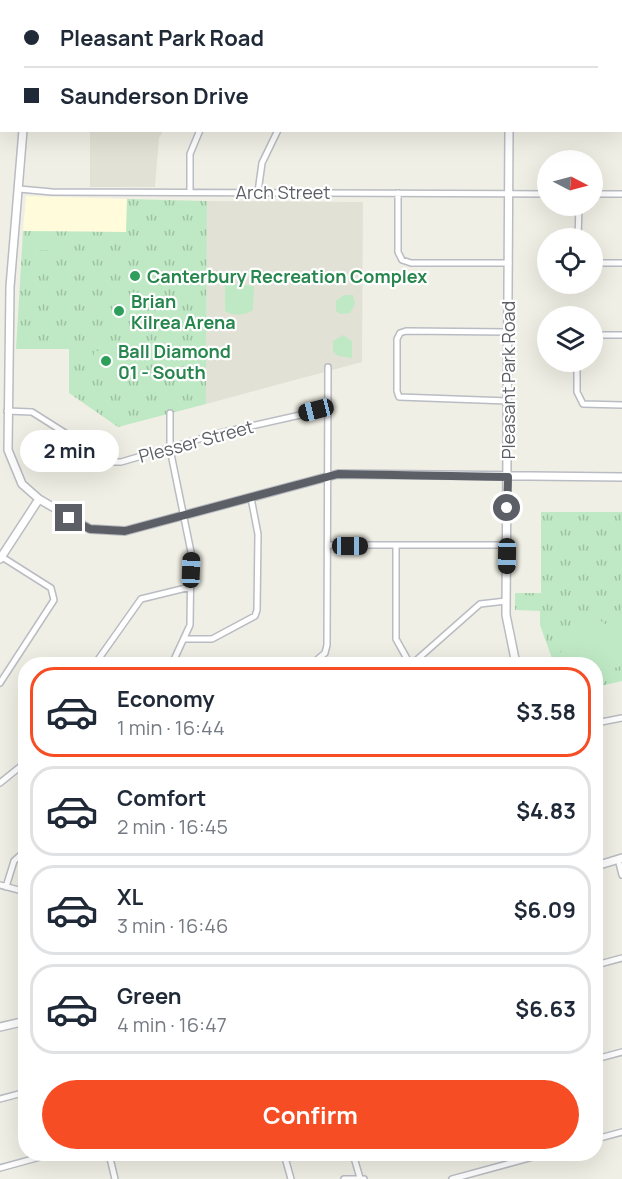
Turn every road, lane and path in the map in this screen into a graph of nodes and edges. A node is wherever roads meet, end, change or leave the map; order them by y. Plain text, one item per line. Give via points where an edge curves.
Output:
1 (23, 132) edge
2 (199, 132) edge
3 (277, 132) edge
4 (509, 132) edge
5 (19, 189) junction
6 (190, 192) junction
7 (258, 192) junction
8 (398, 193) junction
9 (509, 194) junction
10 (537, 194) edge
11 (603, 194) edge
12 (622, 194) edge
13 (509, 263) junction
14 (603, 263) edge
15 (622, 263) edge
16 (508, 332) junction
17 (603, 335) edge
18 (622, 335) edge
19 (328, 367) dead end
20 (577, 372) edge
21 (508, 400) junction
22 (622, 405) edge
23 (327, 409) junction
24 (7, 411) junction
25 (170, 413) dead end
26 (170, 449) junction
27 (327, 476) junction
28 (508, 477) junction
29 (622, 477) edge
30 (252, 498) junction
31 (39, 499) junction
32 (183, 516) junction
33 (328, 545) junction
34 (507, 545) junction
35 (396, 546) junction
36 (1, 558) edge
37 (190, 587) junction
38 (506, 602) junction
39 (185, 639) junction
40 (100, 657) edge
41 (176, 657) edge
42 (320, 657) edge
43 (407, 657) edge
44 (419, 657) edge
45 (514, 657) edge
46 (0, 683) edge
47 (622, 718) edge
48 (603, 722) edge
49 (18, 768) edge
50 (0, 783) edge
51 (18, 857) edge
52 (620, 858) edge
53 (603, 864) edge
54 (622, 875) edge
55 (3, 886) edge
56 (18, 890) edge
57 (622, 958) edge
58 (603, 963) edge
59 (18, 1023) edge
60 (0, 1027) edge
61 (622, 1052) edge
62 (603, 1057) edge
63 (18, 1094) edge
64 (0, 1099) edge
65 (622, 1132) edge
66 (603, 1138) edge
67 (26, 1161) edge
68 (111, 1161) edge
69 (286, 1161) edge
70 (356, 1161) edge
71 (518, 1161) edge
72 (0, 1168) edge
73 (115, 1179) edge
74 (291, 1179) edge
75 (344, 1179) edge
76 (362, 1179) edge
77 (452, 1179) edge

1 - 5 street
2 - 6 street via 190,154
3 - 7 street via 262,163
4 - 9 street, Pleasant Park Road
5 - 6 street, Arch Street
5 - 24 street via 10,287
6 - 7 street, Arch Street
7 - 8 street, Arch Street
8 - 9 street, Arch Street
8 - 13 street via 398,252 402,260
9 - 10 street, Arch Street
9 - 13 street, Pleasant Park Road
11 - 12 street
13 - 16 street, Pleasant Park Road
14 - 15 street
16 - 21 street, Pleasant Park Road
16 - 21 street via 406,331 397,339 399,397
17 - 18 street
19 - 23 street
20 - 22 street via 577,392 583,404
21 - 28 street, Pleasant Park Road
23 - 26 street, Plesser Street via 220,433
23 - 27 street
24 - 26 street, Plesser Street via 32,412 111,462
24 - 31 street via 8,450 14,470 22,484
25 - 26 street
26 - 32 street
27 - 28 street
27 - 30 street
27 - 33 street
28 - 29 street
28 - 34 street, Pleasant Park Road
30 - 32 street
30 - 39 street via 258,534 255,616 212,639
31 - 32 street via 90,529 109,532
31 - 36 street
32 - 37 street via 191,552
33 - 35 street
33 - 42 street via 325,653
34 - 35 street
34 - 38 street, Pleasant Park Road
35 - 43 street via 396,639
36 - 46 street via 51,588 54,600
37 - 39 street via 190,626
37 - 40 street via 141,599
38 - 44 street via 480,604
38 - 45 street, Pleasant Park Road
39 - 41 street
47 - 48 street
49 - 50 street
51 - 55 street
52 - 53 street
52 - 54 street
55 - 56 street
57 - 58 street
59 - 60 street
61 - 62 street
63 - 64 street
65 - 66 street
67 - 72 street
68 - 73 street
69 - 74 street
70 - 76 street
71 - 77 street
75 - 76 street

